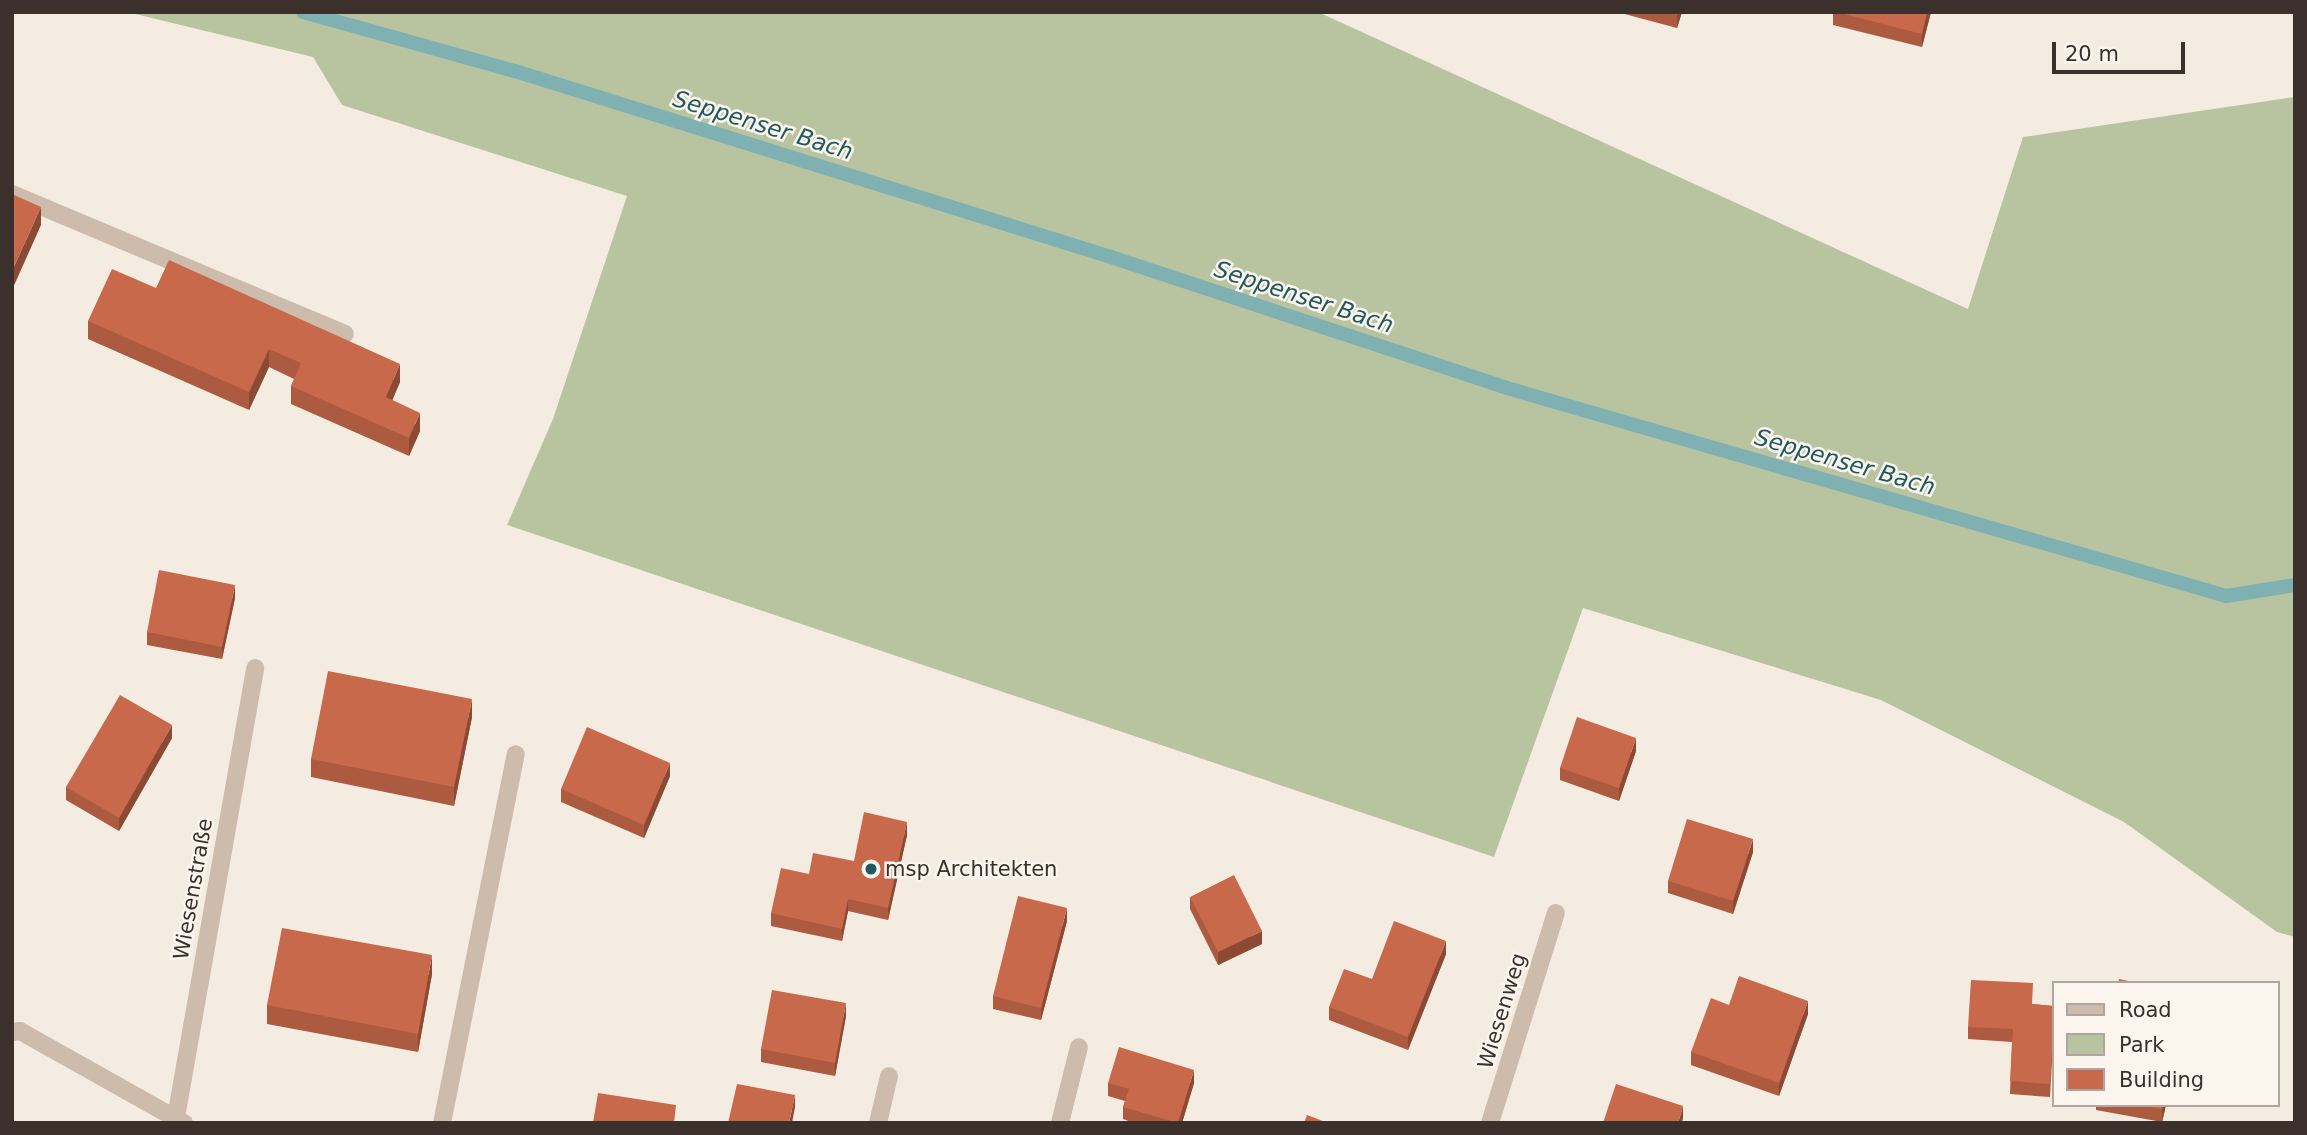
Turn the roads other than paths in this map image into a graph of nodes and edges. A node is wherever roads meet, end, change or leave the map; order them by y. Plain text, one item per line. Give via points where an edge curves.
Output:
1 (12, 194) edge
2 (345, 334) dead end
3 (255, 668) dead end
4 (516, 754) dead end
5 (1556, 913) dead end
6 (12, 1032) edge
7 (1079, 1047) dead end
8 (889, 1076) dead end
9 (178, 1121) edge
10 (442, 1123) edge
11 (878, 1123) edge
12 (1060, 1123) edge
13 (1490, 1123) edge

1 - 2 street
3 - 9 street, Wiesenstraße
4 - 10 street
5 - 13 street, Wiesenweg
6 - 9 street, Wiesenstraße via 20,1031
7 - 12 street
8 - 11 street

